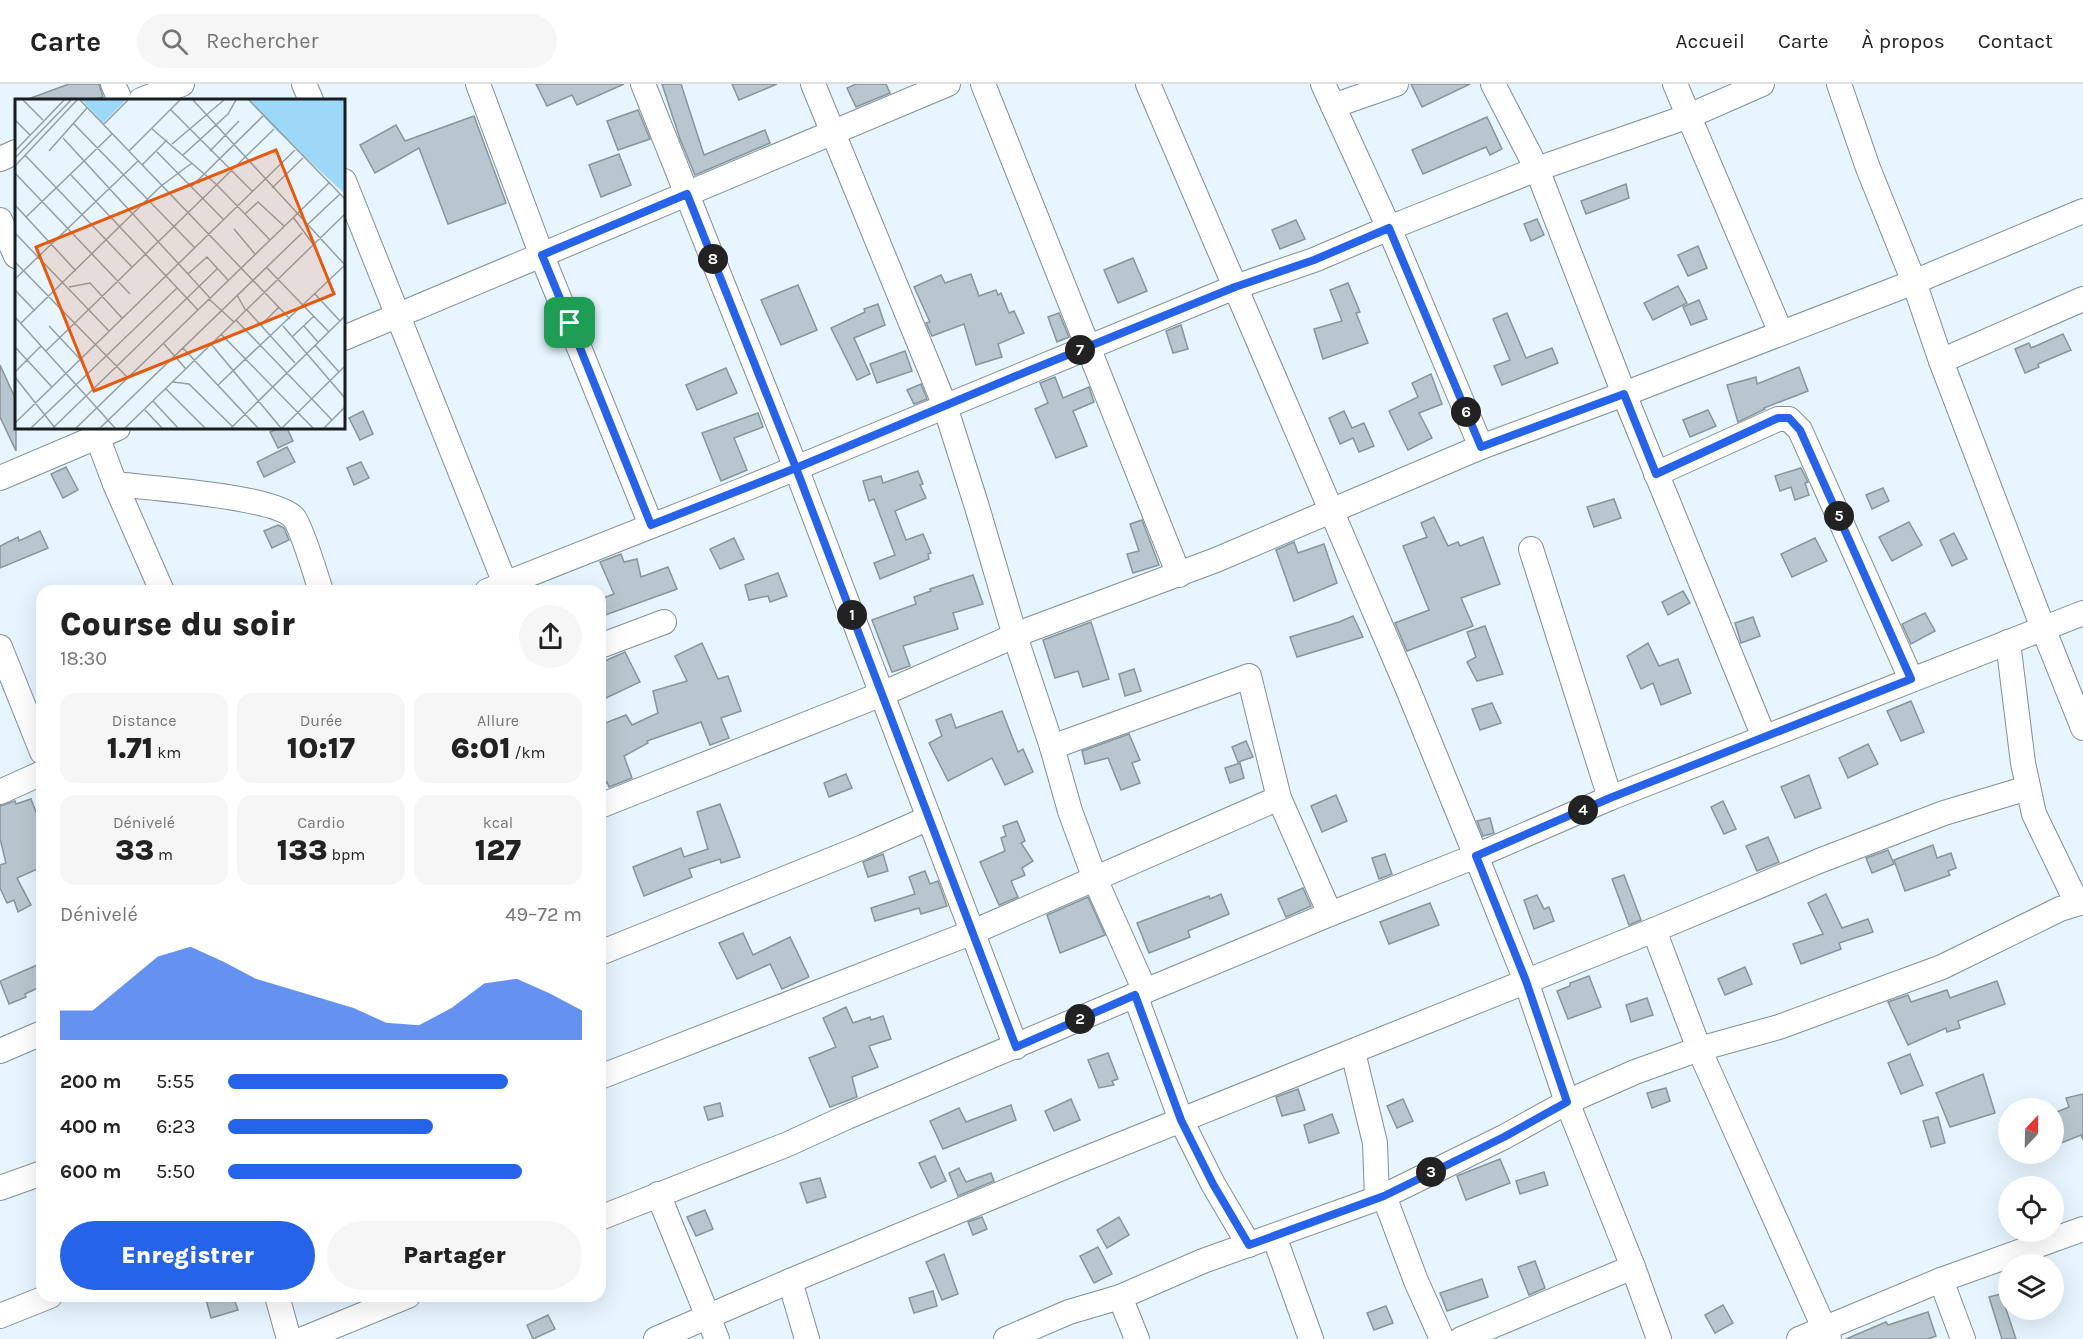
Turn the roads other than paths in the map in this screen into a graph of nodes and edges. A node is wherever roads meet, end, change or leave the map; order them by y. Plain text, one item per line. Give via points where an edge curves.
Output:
1 (113, 84) edge
2 (182, 84) edge
3 (304, 84) edge
4 (478, 84) edge
5 (643, 84) edge
6 (813, 84) edge
7 (948, 84) edge
8 (983, 84) edge
9 (1148, 84) edge
10 (1323, 84) edge
11 (1396, 84) edge
12 (1493, 84) edge
13 (1675, 84) edge
14 (1762, 84) edge
15 (1839, 84) edge
16 (120, 99) edge
17 (144, 99) edge
18 (311, 99) edge
19 (1333, 106) junction
20 (1689, 116) junction
21 (833, 133) junction
22 (15, 152) edge
23 (0, 159) edge
24 (1537, 169) junction
25 (345, 183) edge
26 (687, 194) junction
27 (2083, 211) edge
28 (0, 220) edge
29 (1389, 228) junction
30 (15, 254) edge
31 (542, 255) junction
32 (1914, 282) junction
33 (1235, 287) junction
34 (2083, 299) edge
35 (399, 316) junction
36 (1781, 333) junction
37 (345, 338) edge
38 (1089, 347) junction
39 (1941, 361) junction
40 (1624, 394) junction
41 (945, 406) junction
42 (103, 430) edge
43 (1481, 447) junction
44 (796, 468) junction
45 (1656, 474) junction
46 (0, 478) edge
47 (115, 484) junction
48 (1331, 512) junction
49 (651, 525) junction
50 (1531, 549) dead end
51 (1179, 575) junction
52 (159, 585) edge
53 (319, 585) edge
54 (499, 585) edge
55 (507, 585) edge
56 (2083, 613) edge
57 (664, 622) dead end
58 (2043, 628) junction
59 (1015, 636) junction
60 (2008, 642) junction
61 (606, 644) edge
62 (0, 647) edge
63 (1911, 679) junction
64 (882, 694) junction
65 (2083, 728) edge
66 (36, 737) edge
67 (1764, 737) junction
68 (1052, 747) junction
69 (36, 776) edge
70 (2028, 788) junction
71 (0, 792) edge
72 (1279, 798) junction
73 (1610, 798) junction
74 (606, 805) edge
75 (929, 818) junction
76 (1476, 856) junction
77 (1095, 879) junction
78 (2080, 902) edge
79 (1330, 914) junction
80 (1654, 930) junction
81 (974, 932) junction
82 (606, 951) edge
83 (1526, 981) junction
84 (1140, 993) junction
85 (36, 1036) edge
86 (1016, 1047) junction
87 (1699, 1049) junction
88 (0, 1051) edge
89 (1353, 1052) junction
90 (606, 1075) edge
91 (1567, 1102) junction
92 (1181, 1120) junction
93 (36, 1175) edge
94 (0, 1188) edge
95 (658, 1194) junction
96 (1381, 1197) junction
97 (606, 1216) edge
98 (2083, 1229) edge
99 (1274, 1236) junction
100 (1249, 1245) junction
101 (1633, 1267) junction
102 (1941, 1280) junction
103 (790, 1281) junction
104 (1120, 1297) junction
105 (36, 1302) edge
106 (279, 1302) edge
107 (393, 1302) edge
108 (0, 1316) edge
109 (713, 1328) edge
110 (1827, 1334) edge
111 (1010, 1338) edge
112 (289, 1339) edge
113 (303, 1339) edge
114 (656, 1339) edge
115 (807, 1339) edge
116 (1137, 1339) edge
117 (1311, 1339) edge
118 (1442, 1339) edge
119 (1461, 1339) edge
120 (1659, 1339) edge
121 (1799, 1339) edge
122 (1963, 1339) edge

1 - 16 street
2 - 17 street
3 - 18 street
4 - 31 street
5 - 26 street
6 - 21 street
7 - 21 street
8 - 38 street
9 - 33 street
10 - 19 street
11 - 19 street
12 - 24 street
13 - 20 street
14 - 20 street
15 - 32 street
19 - 29 street
20 - 24 street
20 - 36 street
21 - 26 street
21 - 41 street
22 - 23 street
24 - 29 street
24 - 40 street
25 - 35 street
26 - 31 street
26 - 44 street
27 - 32 street
28 - 30 street
29 - 33 street via 1314,260
29 - 43 street
31 - 35 street
31 - 49 street
32 - 36 street
32 - 39 street
33 - 38 street
33 - 48 street
34 - 39 street
35 - 37 street
35 - 54 street
36 - 40 street
38 - 41 street
38 - 51 street
39 - 58 street
40 - 43 street
40 - 45 street
41 - 44 street
41 - 59 street
42 - 46 street
42 - 47 street
43 - 48 street
44 - 49 street
44 - 64 street
45 - 63 street via 1778,418 1789,418 1800,430
45 - 67 street
47 - 52 street
47 - 53 street via 216,495 285,510 295,520
48 - 51 street
48 - 76 street
49 - 55 street
50 - 73 street
51 - 59 street
56 - 58 street
57 - 61 street
58 - 60 street
58 - 65 street
59 - 64 street
59 - 68 street
60 - 63 street
60 - 70 street
62 - 66 street
63 - 67 street
64 - 74 street
64 - 75 street
67 - 73 street
68 - 72 street via 1249,676
68 - 77 street
69 - 71 street
70 - 78 street via 2034,814
70 - 80 street via 1944,813
72 - 77 street
72 - 79 street
73 - 76 street
75 - 81 street
75 - 82 street
76 - 79 street
76 - 83 street
77 - 81 street
77 - 84 street
78 - 87 street via 1942,967 1779,1027
79 - 84 street
80 - 83 street
80 - 87 street
81 - 86 street
81 - 90 street
83 - 89 street
83 - 91 street
84 - 86 street
84 - 92 street
85 - 88 street
86 - 95 street via 788,1144
87 - 91 street
87 - 110 street
89 - 92 street
89 - 96 street via 1376,1143
91 - 96 street
91 - 101 street
92 - 100 street
92 - 103 street
93 - 94 street
95 - 97 street
95 - 109 street
96 - 99 street
96 - 118 street
98 - 102 street
99 - 100 street
99 - 117 street
100 - 104 street
101 - 119 street
101 - 120 street
102 - 110 street
102 - 122 street
103 - 109 street
103 - 115 street
104 - 111 street via 1069,1312
104 - 116 street
105 - 108 street
106 - 112 street
107 - 113 street
109 - 114 street
110 - 121 street

